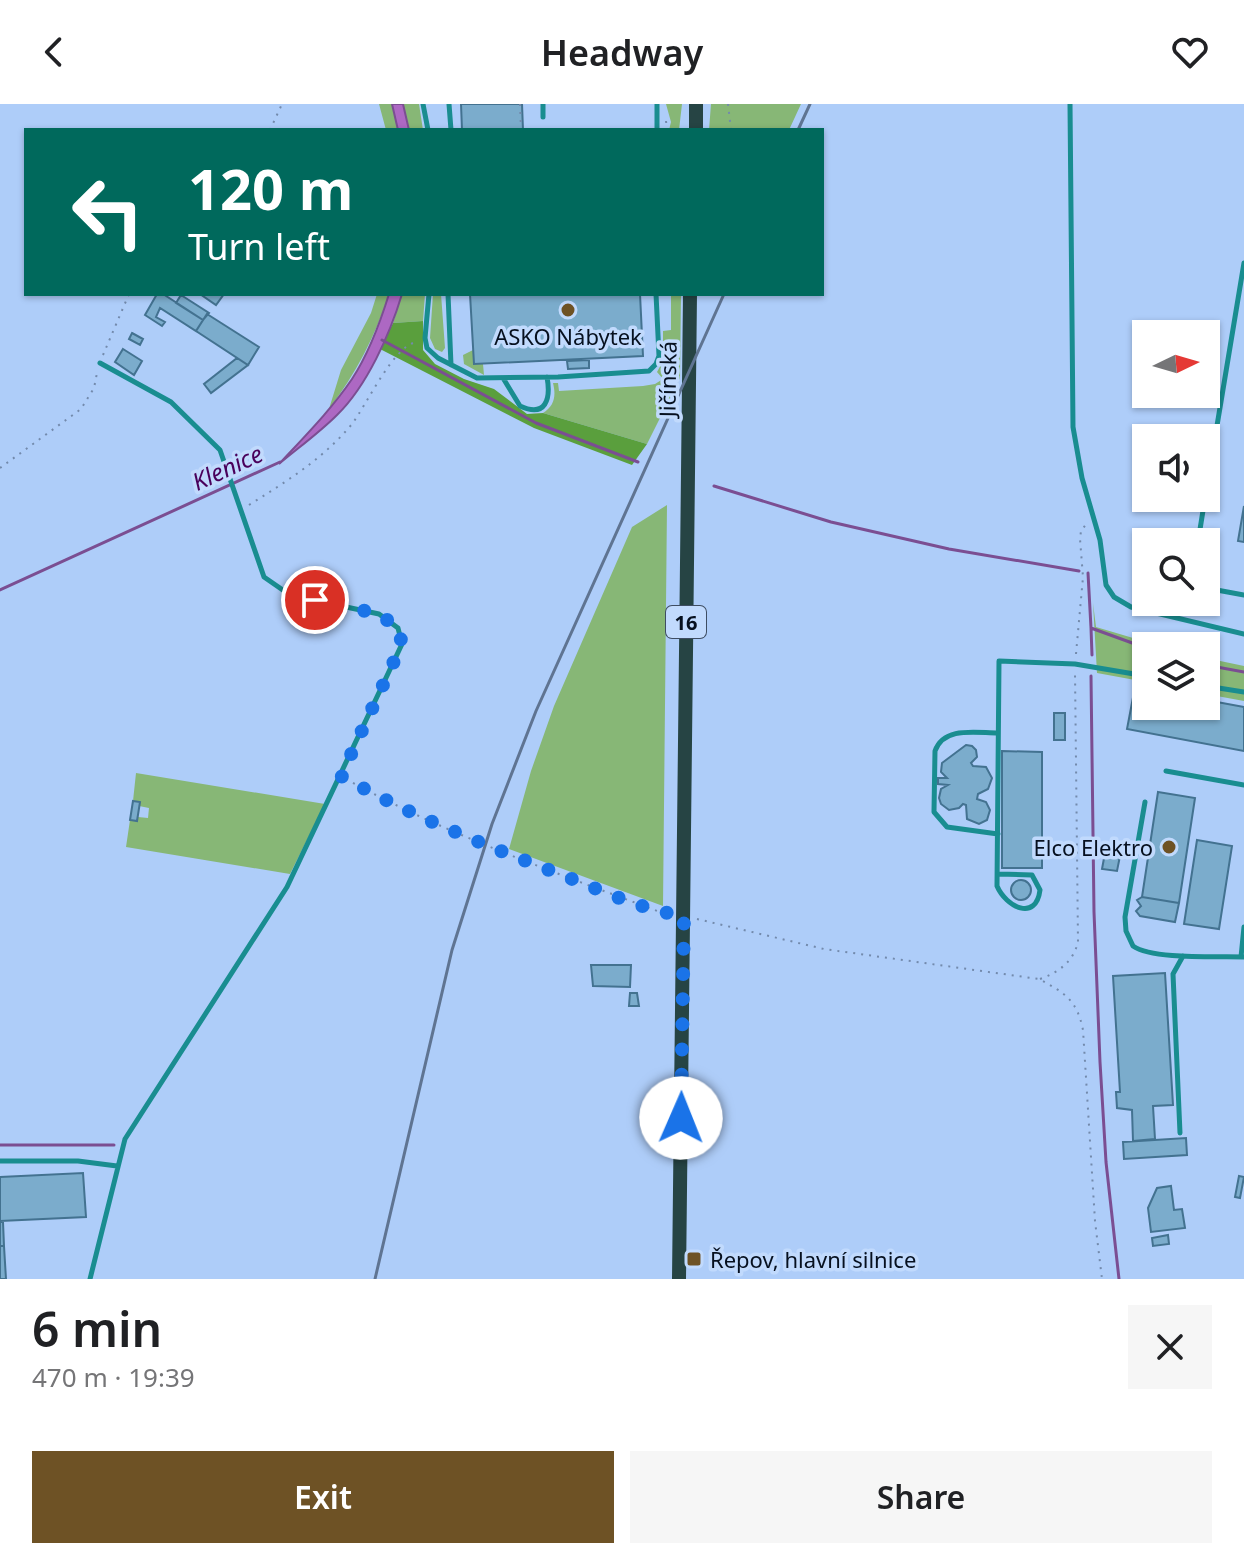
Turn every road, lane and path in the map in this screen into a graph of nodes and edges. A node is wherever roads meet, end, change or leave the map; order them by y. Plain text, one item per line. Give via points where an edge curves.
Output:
1 (282, 104) edge
2 (423, 104) edge
3 (449, 104) edge
4 (520, 104) edge
5 (543, 104) edge
6 (696, 104) edge
7 (728, 104) edge
8 (1070, 104) edge
9 (543, 117) dead end
10 (666, 120) dead end
11 (271, 128) edge
12 (428, 128) edge
13 (451, 128) edge
14 (521, 128) edge
15 (667, 128) edge
16 (696, 128) edge
17 (731, 128) edge
18 (1244, 263) edge
19 (128, 296) edge
20 (429, 296) edge
21 (448, 296) edge
22 (656, 296) edge
23 (690, 296) edge
24 (409, 343) dead end
25 (100, 363) junction
26 (451, 365) junction
27 (547, 377) junction
28 (503, 378) junction
29 (1218, 424) edge
30 (0, 468) edge
31 (242, 510) junction
32 (1093, 517) junction
33 (1220, 591) edge
34 (1244, 595) edge
35 (1244, 634) edge
36 (1075, 664) junction
37 (1132, 674) edge
38 (1220, 688) edge
39 (1244, 692) edge
40 (998, 733) junction
41 (1166, 771) dead end
42 (341, 776) junction
43 (1244, 785) edge
44 (1145, 802) dead end
45 (998, 834) junction
46 (998, 874) junction
47 (684, 916) junction
48 (1244, 927) edge
49 (1183, 956) junction
50 (1242, 957) edge
51 (1039, 979) junction
52 (1180, 1133) dead end
53 (0, 1161) edge
54 (117, 1166) junction
55 (90, 1279) edge
56 (679, 1279) edge
57 (1102, 1279) edge

1 - 11 path
2 - 12 lane
3 - 13 lane
4 - 14 path
5 - 9 lane
6 - 16 main road
7 - 17 path
8 - 32 lane via 1072,413
10 - 15 path
18 - 29 lane
19 - 25 path
20 - 26 lane via 426,345
21 - 26 lane
22 - 27 lane via 659,356 649,371
23 - 47 main road, Jičínská / 16
24 - 31 path via 351,424 313,464
25 - 30 path via 86,405
25 - 31 lane via 171,402 220,450
26 - 28 lane via 477,378
27 - 28 lane
27 - 28 lane via 547,402 532,410 520,406
31 - 42 lane via 264,577 290,595 379,614 398,628 402,644
32 - 35 lane via 1103,578 1114,597 1131,607
32 - 36 path via 1081,531 1083,577
33 - 34 lane
36 - 37 lane
36 - 40 lane via 999,661
36 - 51 path via 1078,942 1065,965
38 - 39 lane
40 - 45 lane
40 - 45 lane via 945,736 936,747 934,766 934,812 939,821 952,828
41 - 43 lane
42 - 47 path via 422,819 660,912
42 - 54 lane via 287,887 125,1139
44 - 49 lane via 1126,931 1138,950
45 - 46 lane
46 - 46 lane via 999,891 1009,903 1025,909 1036,903 1040,890 1032,875
47 - 51 path via 824,949
47 - 56 main road, 16
48 - 50 lane
49 - 50 lane
49 - 52 lane via 1173,974
51 - 57 path via 1072,1001 1081,1021
53 - 54 lane
54 - 55 lane

